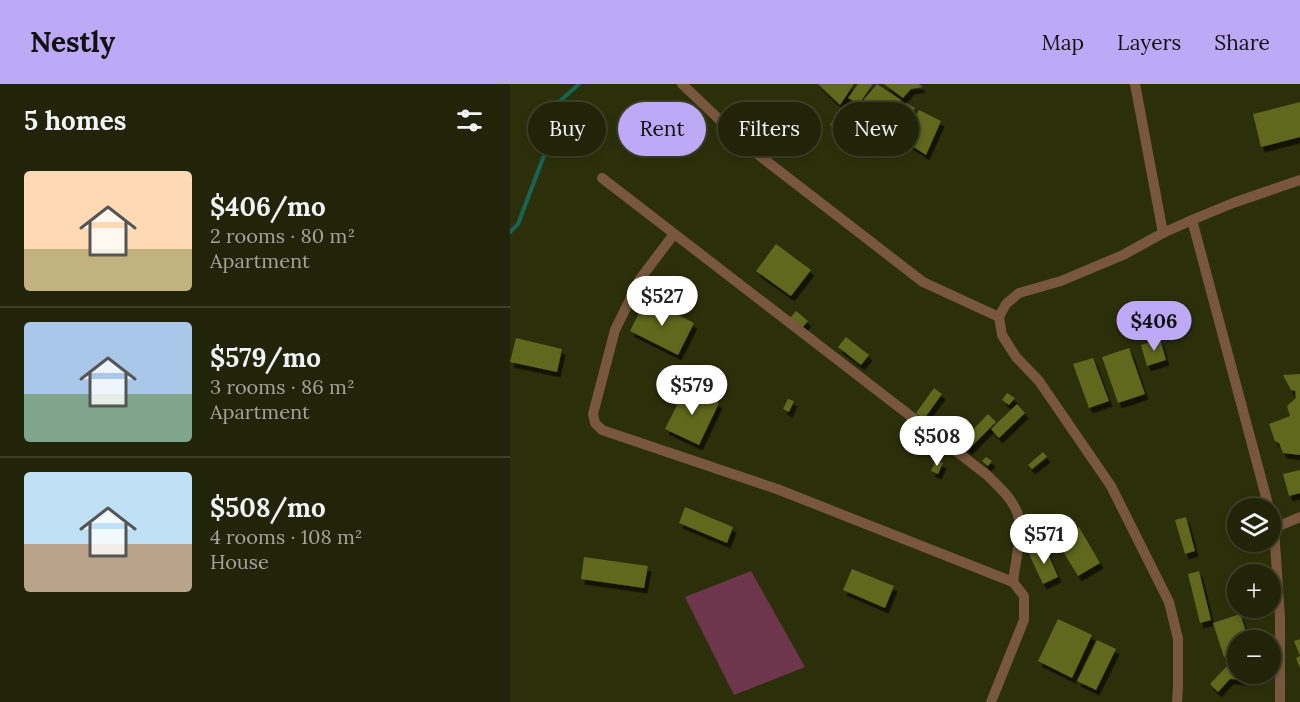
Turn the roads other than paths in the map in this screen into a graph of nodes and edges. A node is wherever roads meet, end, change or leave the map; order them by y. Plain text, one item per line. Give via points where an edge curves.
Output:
1 (682, 84) edge
2 (1135, 84) edge
3 (602, 178) dead end
4 (1300, 180) edge
5 (1192, 220) junction
6 (1163, 233) junction
7 (674, 234) junction
8 (999, 317) junction
9 (1266, 498) edge
10 (1300, 517) edge
11 (1281, 525) edge
12 (1276, 552) edge
13 (1013, 582) junction
14 (991, 702) edge
15 (1177, 702) edge
16 (1280, 702) edge

1 - 8 street via 747,146 923,282
2 - 6 street
3 - 7 street
4 - 5 street
5 - 6 street
5 - 9 street
6 - 8 street via 1061,281 1019,293
7 - 13 street via 987,475 1007,495 1017,513 1020,532
7 - 13 street via 640,279 615,330 593,414 595,423 602,430 777,489
8 - 15 street via 1002,335 1016,357 1039,381 1111,486 1169,602 1178,639
10 - 11 street
12 - 16 street via 1281,618
13 - 14 street via 1024,596 1024,620

